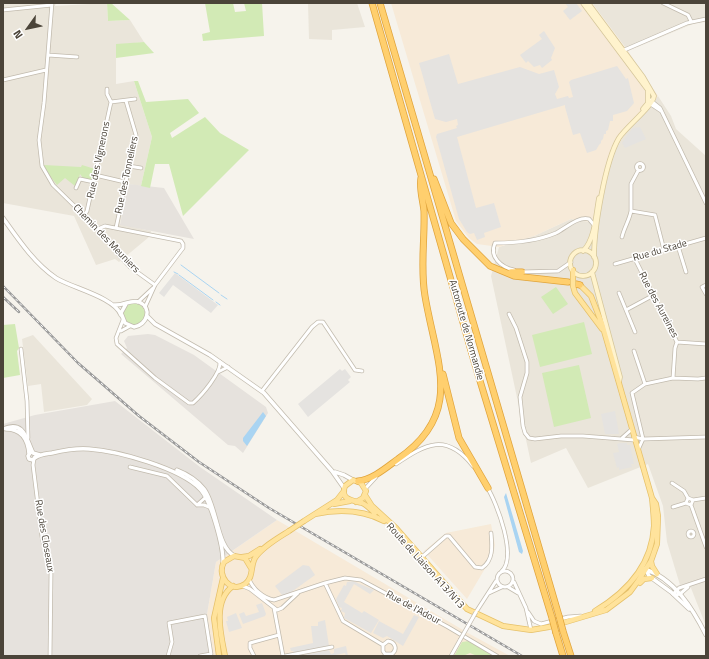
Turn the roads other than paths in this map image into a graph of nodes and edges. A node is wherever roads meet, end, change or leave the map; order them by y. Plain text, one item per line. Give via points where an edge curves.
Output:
1 (372, 3) edge
2 (380, 3) edge
3 (583, 3) edge
4 (588, 3) edge
5 (663, 3) edge
6 (52, 4) edge
7 (3, 10) edge
8 (706, 20) edge
9 (691, 21) junction
10 (622, 52) junction
11 (48, 55) junction
12 (77, 57) dead end
13 (46, 70) junction
14 (3, 80) edge
15 (107, 89) dead end
16 (135, 99) dead end
17 (126, 101) junction
18 (111, 102) junction
19 (650, 102) junction
20 (129, 166) junction
21 (142, 168) dead end
22 (638, 171) dead end
23 (95, 176) junction
24 (422, 176) junction
25 (431, 177) junction
26 (94, 182) junction
27 (125, 182) junction
28 (76, 188) dead end
29 (706, 202) edge
30 (631, 211) junction
31 (84, 216) junction
32 (3, 218) edge
33 (594, 225) junction
34 (116, 228) junction
35 (98, 229) junction
36 (622, 238) dead end
37 (706, 238) edge
38 (678, 246) junction
39 (664, 250) junction
40 (583, 251) junction
41 (594, 256) junction
42 (481, 258) junction
43 (635, 259) junction
44 (571, 262) junction
45 (615, 264) dead end
46 (572, 270) junction
47 (522, 272) junction
48 (592, 272) junction
49 (686, 272) dead end
50 (570, 280) junction
51 (576, 285) junction
52 (706, 285) edge
53 (154, 287) junction
54 (618, 293) dead end
55 (706, 294) edge
56 (652, 296) junction
57 (138, 302) junction
58 (126, 304) junction
59 (113, 305) junction
60 (145, 307) junction
61 (626, 310) junction
62 (509, 314) dead end
63 (121, 315) junction
64 (147, 316) junction
65 (123, 320) junction
66 (142, 324) junction
67 (155, 324) junction
68 (130, 326) junction
69 (635, 332) dead end
70 (119, 333) junction
71 (605, 336) junction
72 (677, 342) junction
73 (706, 344) edge
74 (21, 349) dead end
75 (634, 351) dead end
76 (438, 354) junction
77 (220, 362) junction
78 (228, 367) junction
79 (362, 371) dead end
80 (217, 373) junction
81 (673, 378) junction
82 (706, 378) edge
83 (618, 382) junction
84 (645, 384) junction
85 (262, 391) junction
86 (28, 424) junction
87 (3, 429) edge
88 (631, 430) junction
89 (21, 432) junction
90 (706, 437) edge
91 (28, 438) junction
92 (622, 438) junction
93 (634, 439) junction
94 (643, 439) junction
95 (637, 450) junction
96 (33, 455) junction
97 (29, 459) joint
98 (33, 465) junction
99 (130, 467) dead end
100 (332, 471) junction
101 (356, 480) junction
102 (672, 483) dead end
103 (488, 488) junction
104 (365, 489) junction
105 (344, 490) junction
106 (365, 495) junction
107 (208, 498) junction
108 (652, 498) junction
109 (688, 498) junction
110 (706, 498) edge
111 (693, 500) junction
112 (350, 501) junction
113 (356, 502) junction
114 (686, 503) junction
115 (197, 505) junction
116 (691, 505) junction
117 (209, 507) junction
118 (326, 507) junction
119 (673, 507) dead end
120 (315, 514) junction
121 (384, 521) junction
122 (700, 530) junction
123 (491, 532) dead end
124 (693, 533) dead end
125 (704, 534) edge
126 (277, 539) junction
127 (706, 547) edge
128 (236, 556) junction
129 (242, 557) junction
130 (422, 557) junction
131 (651, 560) junction
132 (223, 564) junction
133 (251, 568) junction
134 (644, 569) junction
135 (501, 572) junction
136 (657, 574) junction
137 (223, 578) junction
138 (652, 578) junction
139 (706, 578) edge
140 (250, 579) junction
141 (497, 579) junction
142 (514, 580) junction
143 (325, 584) junction
144 (636, 584) junction
145 (233, 586) junction
146 (241, 586) junction
147 (689, 586) junction
148 (503, 587) junction
149 (508, 587) junction
150 (676, 590) junction
151 (300, 592) junction
152 (674, 594) junction
153 (680, 594) junction
154 (486, 596) junction
155 (521, 597) junction
156 (277, 599) junction
157 (273, 607) junction
158 (281, 608) junction
159 (528, 612) junction
160 (694, 614) junction
161 (587, 615) junction
162 (276, 617) junction
163 (496, 624) junction
164 (531, 630) junction
165 (279, 635) junction
166 (706, 635) edge
167 (382, 645) junction
168 (332, 647) dead end
169 (385, 655) edge
170 (50, 656) edge
171 (168, 656) edge
172 (200, 656) edge
173 (219, 656) edge
174 (225, 656) edge
175 (254, 656) edge
176 (284, 656) edge
177 (451, 656) edge
178 (497, 656) edge
179 (563, 656) edge
180 (571, 656) edge

1 - 24 highway, Autoroute de Normandie
2 - 25 highway, Autoroute de Normandie
3 - 10 main road
4 - 10 main road
5 - 9 street via 688,15
6 - 7 street
6 - 11 street, Chemin des Meuniers
8 - 9 street
9 - 10 street
10 - 19 main road via 652,90
11 - 12 street
11 - 13 street, Chemin des Meuniers
13 - 14 street
13 - 31 street, Chemin des Meuniers via 39,146 42,166 53,185
15 - 18 street via 106,94
16 - 17 street
17 - 18 street
17 - 20 street, Rue des Tonneliers via 136,131
18 - 23 street, Rue des Vignerons
19 - 29 street via 663,114
19 - 33 main road via 623,129 610,152 604,170
19 - 41 main road via 623,132 612,152 605,179
20 - 21 street
20 - 27 street, Rue des Tonneliers
22 - 30 street via 631,184
23 - 26 street, Rue des Vignerons
23 - 27 street
24 - 76 highway via 420,186 424,211 424,286
24 - 179 highway, Autoroute de Normandie, bridge via 474,362
25 - 42 highway via 435,180 451,224
25 - 180 highway, Autoroute de Normandie, bridge
26 - 28 street via 80,179
26 - 31 street, Rue des Vignerons
27 - 34 street, Rue des Tonneliers
30 - 36 street
30 - 39 street via 655,215
31 - 35 street, Chemin des Meuniers
32 - 59 street via 46,271 61,281
33 - 40 main road via 588,245
33 - 47 street via 589,219 582,218 560,231 541,238 495,243 494,258 507,268
34 - 35 street via 105,226
34 - 53 street via 181,241 183,244 183,248
35 - 53 street, Chemin des Meuniers via 130,267
37 - 38 street, Rue du Stade
38 - 39 street, Rue du Stade
38 - 49 street
39 - 43 street, Rue du Stade
40 - 41 main road
40 - 44 main road via 576,253
41 - 48 main road via 596,264
42 - 47 highway via 508,271
42 - 50 highway via 490,266 507,274
43 - 45 street, Rue du Stade
43 - 56 street, Rue des Aureines
44 - 46 main road
44 - 47 street via 560,270
46 - 48 main road via 582,276
46 - 50 main road
48 - 83 main road via 620,377
50 - 51 main road, bridge
51 - 71 main road via 575,293 597,321
51 - 71 main road via 588,292 593,299
52 - 55 street via 702,287
53 - 57 street
53 - 60 street
54 - 61 street
56 - 61 street
56 - 72 street, Rue des Aureines
57 - 58 street
57 - 60 street
58 - 59 street
58 - 63 street
59 - 63 street
60 - 64 street
61 - 69 street
62 - 92 street via 527,362 527,373 520,397 523,426 529,438
63 - 65 street
64 - 66 street
64 - 67 street
65 - 68 street
65 - 70 street
66 - 67 street
66 - 68 street
67 - 77 street
68 - 70 street
70 - 80 street via 117,344 189,403 195,402
71 - 83 main road
72 - 73 street
72 - 81 street, Rue des Aureines
74 - 86 street
75 - 84 street
76 - 101 highway via 441,400 433,425 408,452 375,474
76 - 103 highway via 457,433
77 - 78 street
77 - 80 street
78 - 80 street
78 - 85 street
79 - 85 street via 356,370 323,322 318,322
81 - 82 street
81 - 84 street
83 - 88 main road
84 - 94 street via 631,395
85 - 100 street
86 - 89 street
86 - 91 street
87 - 89 street
88 - 92 street
88 - 93 main road
89 - 91 street
89 - 96 street
90 - 94 street
91 - 96 street
92 - 93 street
93 - 94 street
93 - 95 main road
94 - 95 street
95 - 108 main road
96 - 97 street
96 - 98 street, Rue des Closeaux
96 - 107 street via 70,450 103,450 185,473 201,485
97 - 98 street, Rue des Closeaux
98 - 170 street, Rue des Closeaux via 42,536 51,573
99 - 115 street via 166,476
100 - 101 street
100 - 105 street
101 - 104 main road via 363,484
101 - 105 main road via 348,482
102 - 109 street via 684,491
103 - 104 street via 460,452 449,446 436,444 420,448 372,480
103 - 135 street via 498,511 506,541 506,564
104 - 106 main road
105 - 112 main road via 345,497
105 - 118 main road via 338,499
106 - 113 main road
106 - 130 main road, Route de Liaison A13/N13 via 372,506
107 - 115 street
107 - 117 street
107 - 128 street via 224,546 229,553
108 - 131 main road via 658,510 659,525 657,544
108 - 134 main road via 653,534
109 - 111 street
109 - 114 street
110 - 111 street
111 - 116 street
112 - 113 main road
112 - 118 main road
113 - 121 main road, Route de Liaison A13/N13 via 365,505
114 - 116 street
114 - 119 street
115 - 117 street
116 - 122 street
117 - 132 street via 222,550
118 - 120 main road
120 - 121 main road via 345,511 373,515
120 - 126 main road, bridge
121 - 163 main road, Route de Liaison A13/N13 via 463,610 481,621
122 - 124 street
122 - 125 street
123 - 130 street via 491,556 487,565 482,568 475,567 449,536
125 - 127 street
126 - 129 main road via 249,556
126 - 133 main road via 256,556
128 - 129 main road
128 - 132 main road
129 - 133 main road via 248,561
130 - 163 main road, Route de Liaison A13/N13 via 467,610
131 - 134 main road
131 - 136 main road
132 - 137 main road
133 - 140 main road
134 - 136 street
134 - 138 street
134 - 144 main road
134 - 161 main road via 623,592
135 - 141 street
135 - 142 street via 510,572
136 - 150 street
137 - 145 main road
137 - 173 main road via 214,618
138 - 144 main road
138 - 152 street
139 - 147 street
140 - 146 main road
140 - 156 street via 257,590 268,598
141 - 148 street
141 - 154 street
142 - 149 street
142 - 155 street
143 - 151 street, Rue de l'Adour
143 - 167 street via 343,620
143 - 178 street, Rue de l'Adour via 345,578 361,580 448,626
144 - 161 main road via 613,606
145 - 146 main road
145 - 174 main road via 226,592 220,612 220,633
146 - 157 street via 250,589
147 - 150 street
147 - 153 street
148 - 149 street
148 - 154 street
149 - 155 street
150 - 152 street
150 - 153 street
151 - 156 street, Rue de l'Adour
151 - 158 street
152 - 153 street
152 - 160 street
153 - 160 street
154 - 177 street, bridge
155 - 159 street
156 - 157 street via 273,602
156 - 158 street via 283,602
157 - 158 street
157 - 162 street
158 - 162 street
159 - 161 street via 534,622 540,624
159 - 164 street
160 - 166 street
161 - 164 main road, Route de Liaison A13/N13
162 - 165 street
163 - 164 main road, Route de Liaison A13/N13
165 - 175 street via 250,643
165 - 176 street
167 - 169 street
167 - 169 street via 388,641 395,646 392,654
168 - 176 street
171 - 172 street via 172,642 169,623 205,616 211,654

